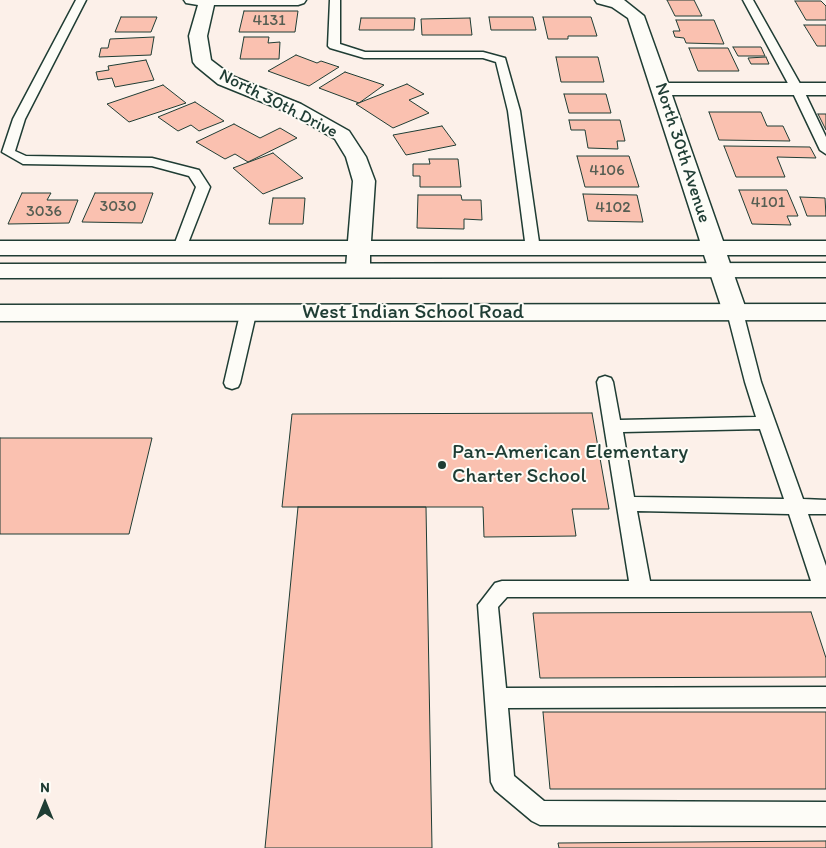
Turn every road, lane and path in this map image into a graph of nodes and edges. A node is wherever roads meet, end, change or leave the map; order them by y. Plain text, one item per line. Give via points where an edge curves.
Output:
1 (81, 0) edge
2 (192, 0) edge
3 (207, 0) edge
4 (298, 0) edge
5 (335, 0) edge
6 (748, 0) edge
7 (610, 2) edge
8 (661, 89) junction
9 (797, 90) junction
10 (826, 90) edge
11 (826, 150) edge
12 (0, 248) edge
13 (180, 248) junction
14 (714, 248) junction
15 (826, 248) edge
16 (533, 249) junction
17 (358, 260) junction
18 (721, 270) junction
19 (826, 270) edge
20 (0, 271) edge
21 (735, 312) junction
22 (826, 312) edge
23 (0, 313) edge
24 (248, 314) junction
25 (605, 382) dead end
26 (232, 383) dead end
27 (767, 423) junction
28 (613, 426) junction
29 (626, 504) junction
30 (796, 507) junction
31 (826, 507) edge
32 (641, 589) junction
33 (825, 589) edge
34 (826, 697) edge
35 (496, 698) junction
36 (826, 814) edge

1 - 13 lane via 19,119 8,152 23,160 152,162 194,173 203,187
2 - 3 street
3 - 4 street
3 - 17 street, North 30th Drive via 198,36 202,62 225,80 294,108 342,135 356,157 364,181
5 - 16 lane via 334,46 364,55 483,55 501,60 514,111
6 - 9 lane
7 - 8 street, North 30th Avenue via 636,16
8 - 9 street
8 - 14 street, North 30th Avenue
9 - 10 street
9 - 11 lane
12 - 13 street, West Indian School Road
13 - 17 street, West Indian School Road
14 - 15 street, West Indian School Road
14 - 16 street, West Indian School Road
14 - 18 street, North 30th Avenue
16 - 17 street, West Indian School Road
17 - 18 street, West Indian School Road
17 - 20 street, West Indian School Road
18 - 19 street, West Indian School Road
18 - 21 street, North 30th Avenue
21 - 22 street, West Indian School Road
21 - 24 street, West Indian School Road
21 - 27 lane
23 - 24 street, West Indian School Road
24 - 26 lane
25 - 28 lane
27 - 28 lane
27 - 30 lane
28 - 29 lane
29 - 30 lane
29 - 32 lane
30 - 31 lane
30 - 33 lane
32 - 33 lane
32 - 35 lane via 502,589 488,604
34 - 35 lane
35 - 36 lane via 503,782 540,813

